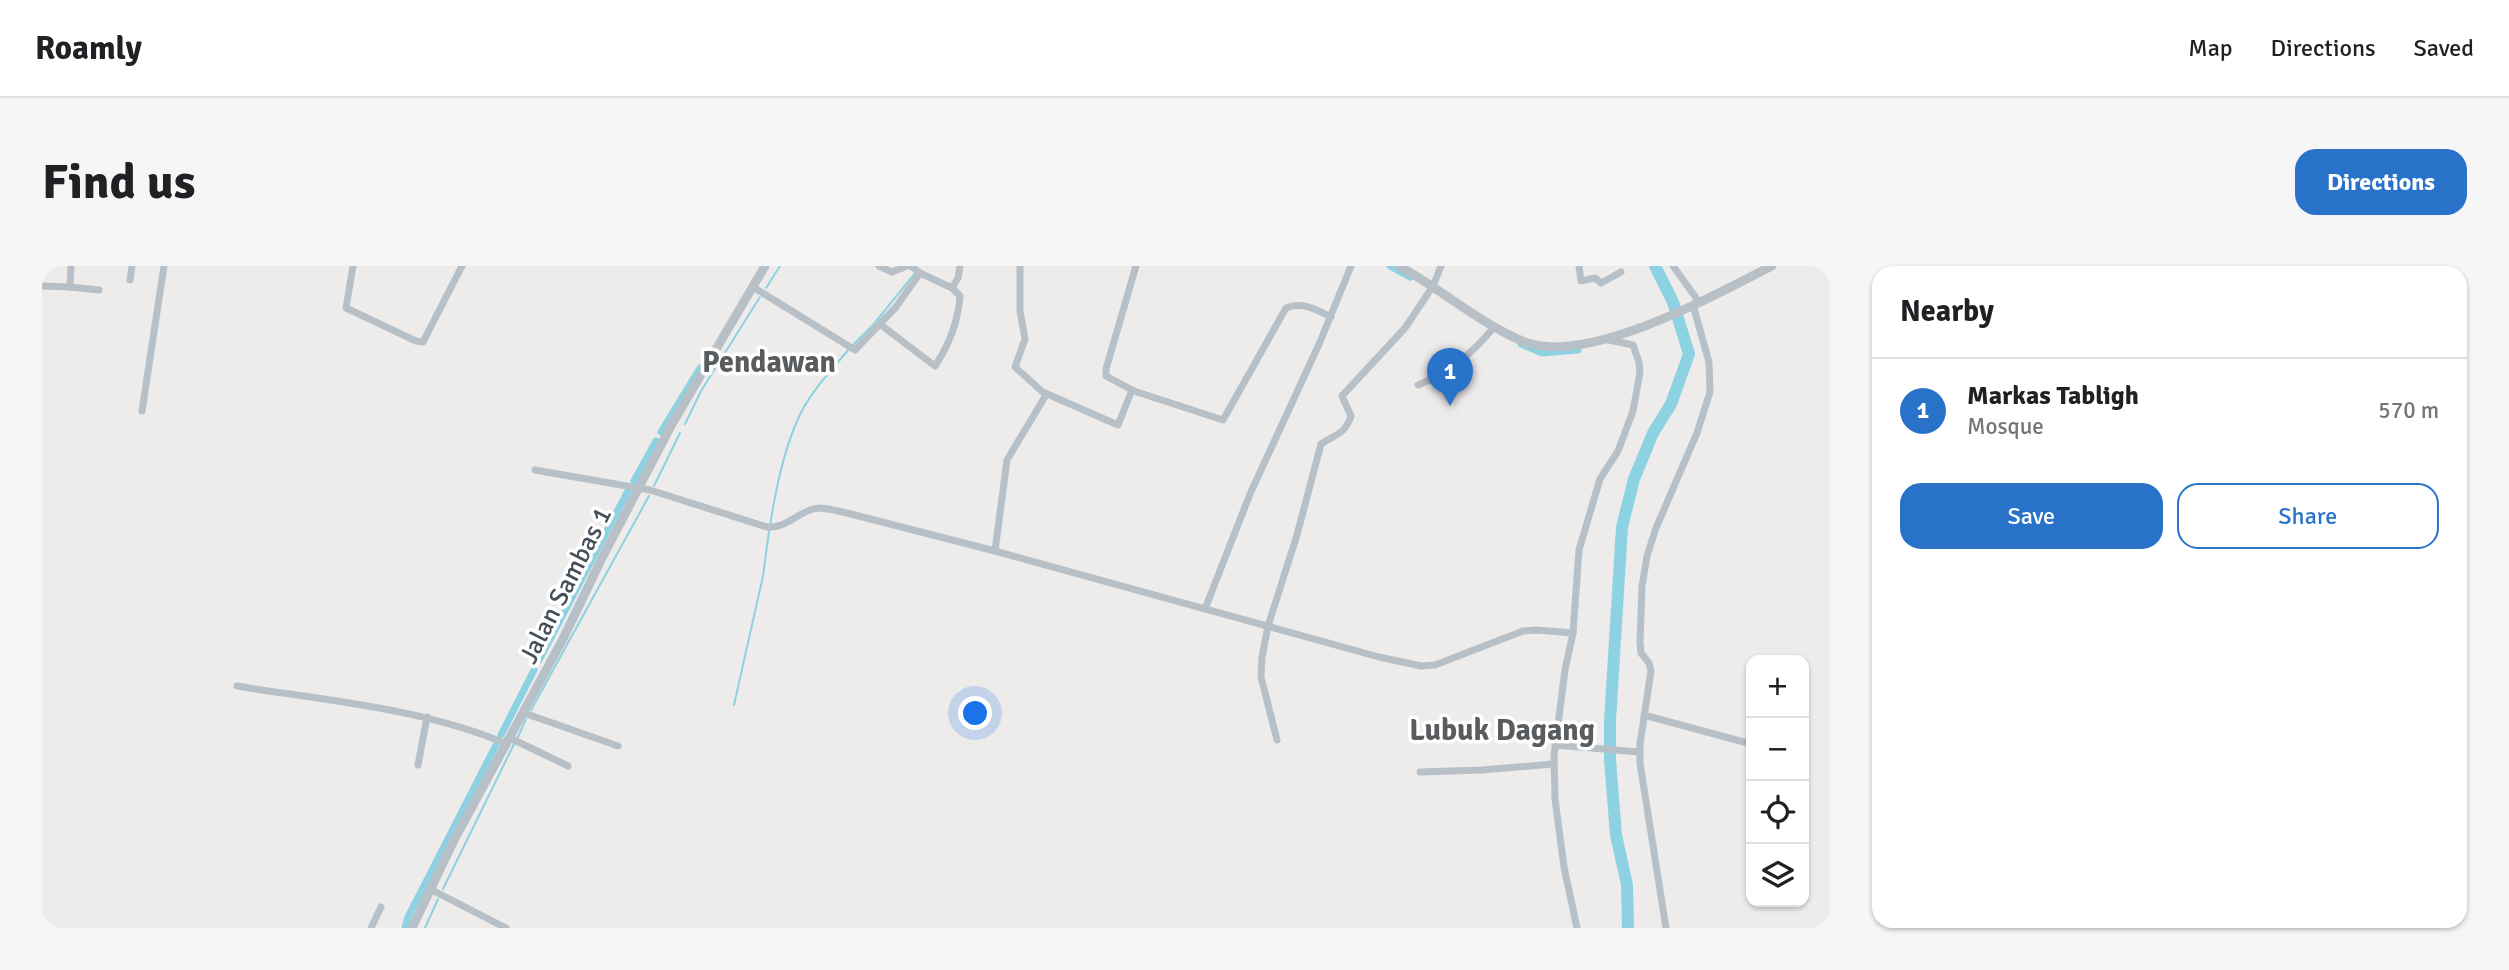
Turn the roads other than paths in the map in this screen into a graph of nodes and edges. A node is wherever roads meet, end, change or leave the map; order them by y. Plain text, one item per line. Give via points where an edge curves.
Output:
1 (71, 266) edge
2 (132, 266) edge
3 (164, 266) edge
4 (353, 266) edge
5 (462, 266) edge
6 (765, 266) edge
7 (879, 266) edge
8 (960, 266) edge
9 (1020, 266) edge
10 (1136, 266) edge
11 (1351, 266) edge
12 (1399, 266) edge
13 (1441, 266) edge
14 (1579, 266) edge
15 (1673, 266) edge
16 (1772, 266) edge
17 (913, 269) edge
18 (1621, 272) dead end
19 (130, 280) dead end
20 (42, 286) edge
21 (1433, 286) junction
22 (70, 287) junction
23 (753, 287) junction
24 (953, 288) junction
25 (99, 290) dead end
26 (1694, 304) junction
27 (1331, 317) junction
28 (881, 325) junction
29 (1494, 327) junction
30 (1609, 340) junction
31 (1418, 385) dead end
32 (1132, 390) junction
33 (1045, 393) junction
34 (142, 411) dead end
35 (535, 470) dead end
36 (638, 488) junction
37 (995, 551) junction
38 (1205, 609) junction
39 (1268, 626) junction
40 (1573, 633) junction
41 (237, 686) dead end
42 (524, 713) junction
43 (1644, 715) junction
44 (427, 718) junction
45 (509, 740) junction
46 (1277, 740) dead end
47 (1746, 743) edge
48 (618, 746) dead end
49 (1560, 746) junction
50 (1635, 751) junction
51 (1554, 764) junction
52 (418, 765) dead end
53 (568, 766) dead end
54 (1420, 772) dead end
55 (430, 889) junction
56 (381, 907) dead end
57 (371, 928) edge
58 (412, 928) edge
59 (506, 928) edge
60 (1577, 928) edge
61 (1666, 928) edge

1 - 22 street
2 - 19 street
3 - 34 street
4 - 5 street via 346,307 423,342
6 - 23 street, Jalan Sambas 1
7 - 17 street via 892,272
8 - 24 street
9 - 33 street via 1020,311 1026,339 1015,367
10 - 32 street via 1105,373
11 - 27 street
12 - 21 street
13 - 21 street
14 - 18 street via 1581,281 1595,278 1601,283
15 - 26 street
16 - 26 street
17 - 24 street
17 - 28 street
20 - 22 street
21 - 29 street
21 - 39 street via 1405,328 1342,396 1350,420 1338,436 1321,444
22 - 25 street
23 - 28 street via 855,350
23 - 36 street, Jalan Sambas 1
24 - 28 street via 960,296 956,320 935,366
26 - 30 street
26 - 43 street via 1711,384 1647,556 1640,642 1651,671
27 - 32 street via 1305,306 1286,308 1223,421
27 - 38 street via 1250,494
29 - 30 street via 1523,342 1546,347
29 - 31 street via 1465,357
30 - 40 street via 1635,347 1640,372 1633,411 1584,525
32 - 33 street via 1118,425
33 - 37 street via 1007,460
35 - 36 street
36 - 37 street via 770,528 819,508
36 - 42 street, Jalan Sambas 1
37 - 38 street
38 - 39 street
39 - 40 street via 1428,666 1523,631
39 - 46 street via 1261,677
40 - 49 street
41 - 44 street
42 - 45 street, Jalan Sambas 1
42 - 48 street
43 - 47 street
43 - 50 street
44 - 45 street
44 - 52 street
45 - 53 street
45 - 55 street, Jalan Sambas 1
49 - 50 street
49 - 51 street
50 - 61 street
51 - 54 street
51 - 60 street via 1564,867
55 - 58 street, Jalan Sambas 1
55 - 59 street
56 - 57 street

